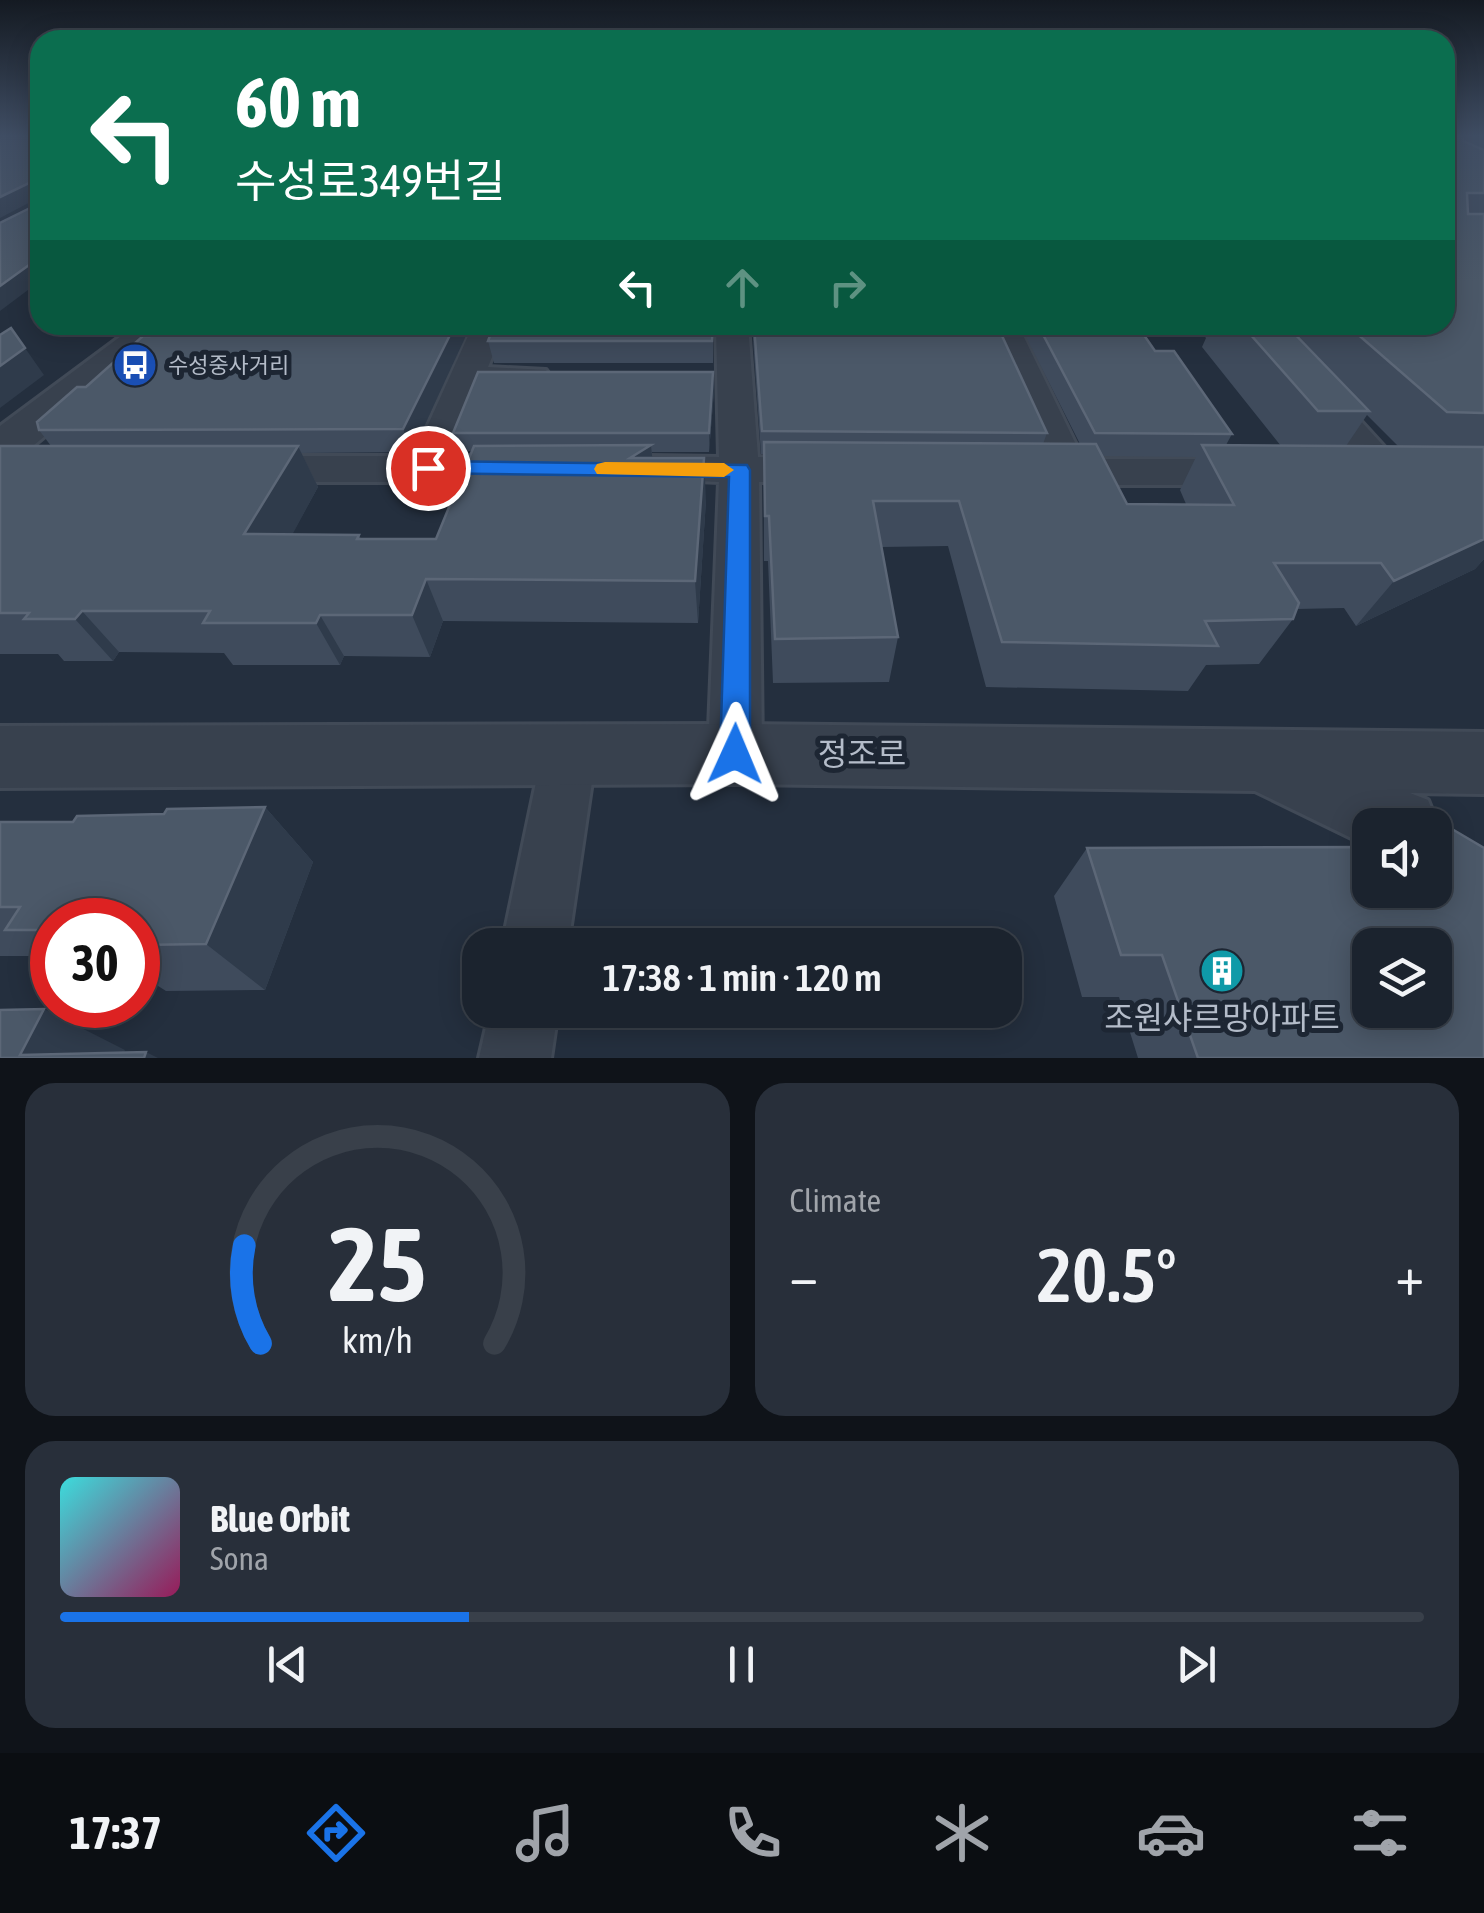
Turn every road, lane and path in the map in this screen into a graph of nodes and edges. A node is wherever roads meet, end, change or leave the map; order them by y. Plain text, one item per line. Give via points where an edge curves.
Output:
1 (148, 335) edge
2 (485, 335) edge
3 (729, 335) edge
4 (1007, 335) edge
5 (1266, 335) edge
6 (466, 377) junction
7 (562, 377) edge
8 (0, 449) edge
9 (428, 468) junction
10 (564, 469) edge
11 (622, 469) edge
12 (214, 470) edge
13 (739, 470) junction
14 (856, 470) edge
15 (1012, 471) edge
16 (1070, 472) junction
17 (1287, 472) edge
18 (1327, 472) edge
19 (569, 754) junction
20 (735, 754) junction
21 (0, 757) edge
22 (1257, 760) junction
23 (1484, 763) edge
24 (1364, 808) edge
25 (538, 928) edge
26 (521, 1028) edge
27 (516, 1058) edge

1 - 8 street
2 - 6 street
3 - 13 street via 715,377
4 - 16 street
5 - 18 street via 1406,473
6 - 7 street
6 - 9 street
9 - 10 street
9 - 12 street
11 - 13 street
13 - 14 street
13 - 20 street
15 - 16 street
16 - 17 street
19 - 20 street, 정조로
19 - 21 street, 정조로
19 - 25 street
20 - 22 street, 정조로
22 - 23 street, 정조로
22 - 24 street
26 - 27 street

